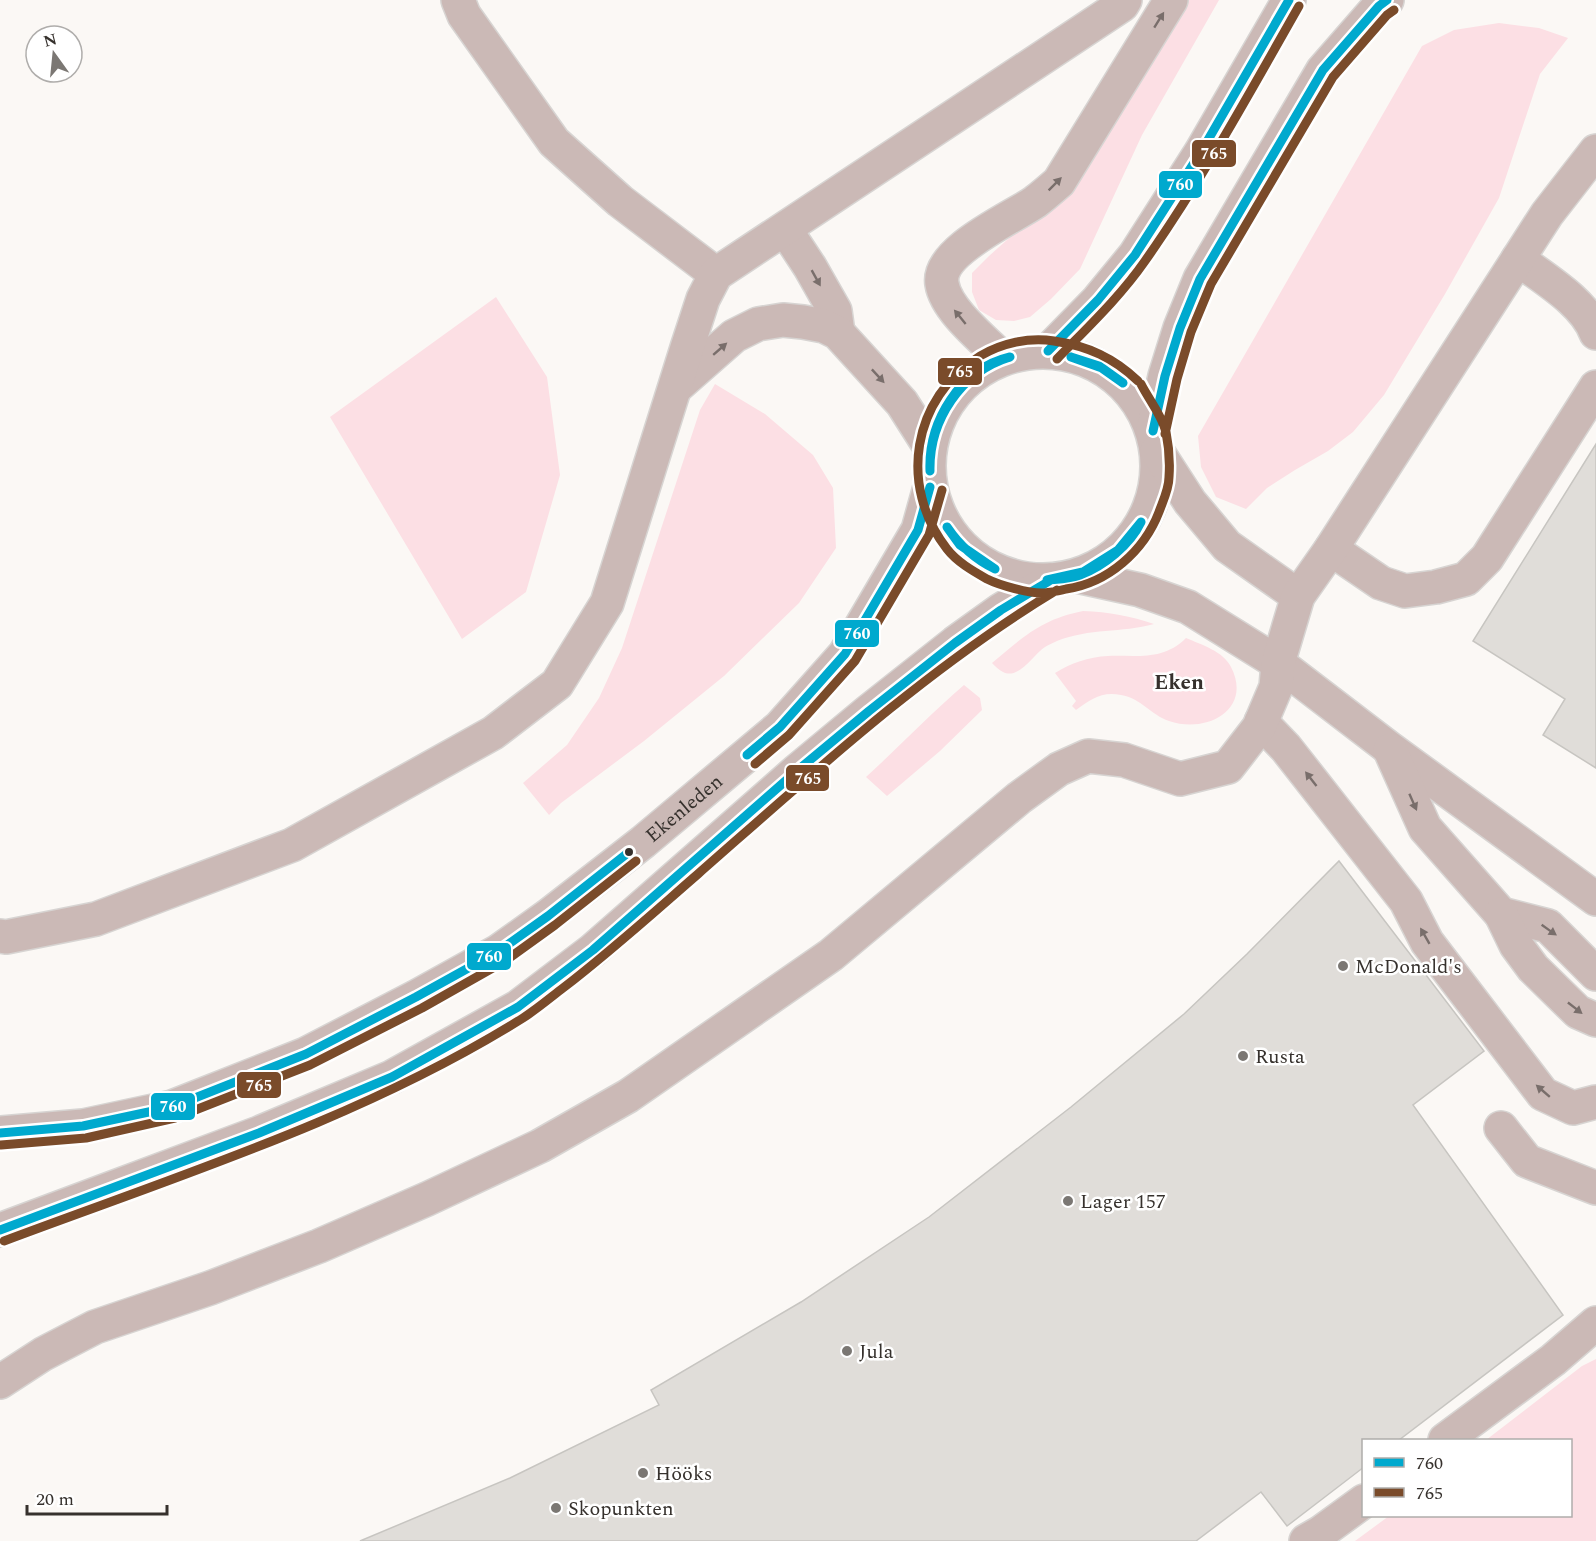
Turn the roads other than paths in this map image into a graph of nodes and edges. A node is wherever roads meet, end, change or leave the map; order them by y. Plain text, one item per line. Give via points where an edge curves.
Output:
1 (458, 0) edge
2 (1125, 0) edge
3 (1172, 0) edge
4 (1289, 0) edge
5 (1387, 0) edge
6 (1596, 151) edge
7 (785, 229) junction
8 (1518, 259) junction
9 (716, 274) junction
10 (838, 333) junction
11 (1596, 333) edge
12 (1048, 351) junction
13 (1002, 358) junction
14 (676, 387) junction
15 (1596, 387) edge
16 (1155, 441) junction
17 (930, 447) junction
18 (930, 487) junction
19 (1331, 549) junction
20 (1064, 578) junction
21 (1298, 596) junction
22 (1278, 663) junction
23 (1261, 722) junction
24 (1389, 748) junction
25 (1596, 899) edge
26 (1501, 914) junction
27 (0, 936) edge
28 (1596, 974) edge
29 (1596, 1020) edge
30 (1596, 1102) edge
31 (1502, 1128) dead end
32 (0, 1133) edge
33 (1596, 1188) edge
34 (0, 1230) edge
35 (1596, 1323) edge
36 (0, 1382) edge
37 (1446, 1439) edge
38 (1362, 1502) edge
39 (1306, 1541) edge

1 - 9 street via 464,15 554,142 620,201
2 - 7 street
13 -> 3 street via 956,314 942,285 943,271 966,245 1036,202 1059,182
4 - 12 street via 1201,152 1135,255
5 - 16 street via 1323,70 1200,279 1171,357
6 - 8 street
7 - 9 street
7 -> 10 street via 835,311
8 - 11 street via 1578,306
8 - 19 street
9 - 14 street
14 -> 10 street via 734,336 758,324 803,322
10 -> 17 street via 902,403
12 - 13 street via 1027,351
12 - 16 street via 1093,362 1119,379 1140,402
13 - 17 street via 984,367 954,394 942,410
14 - 27 street via 607,603 557,684 493,734 292,845 96,919
15 - 19 street via 1487,558 1466,579 1405,591 1381,583
16 - 20 street via 1157,484 1147,514 1130,541 1105,562
16 - 21 street via 1190,502 1227,546
17 - 18 street
18 - 20 street via 945,526 973,557 1010,576 1030,580
18 - 32 street, Ekenleden via 918,530 845,654 780,727 643,842 499,951 306,1054 171,1107 83,1126
19 - 21 street
20 - 22 street via 1140,590 1188,607
20 - 34 street via 1001,610 955,643 798,770 592,950 518,1008 392,1077 259,1133
21 - 22 street
22 - 23 street via 1276,687
22 - 24 street
30 -> 23 street via 1573,1108 1543,1094 1427,942 1406,901 1286,748
23 - 36 street via 1228,767 1180,779 1124,760 1088,756 1059,769 1001,812 831,955 628,1096 540,1146 319,1246 94,1327
24 - 25 street
24 -> 26 street via 1425,828
26 -> 28 street via 1548,926
26 -> 29 street via 1533,968 1578,1012
31 - 33 street via 1527,1161
35 - 37 street
38 - 39 street

